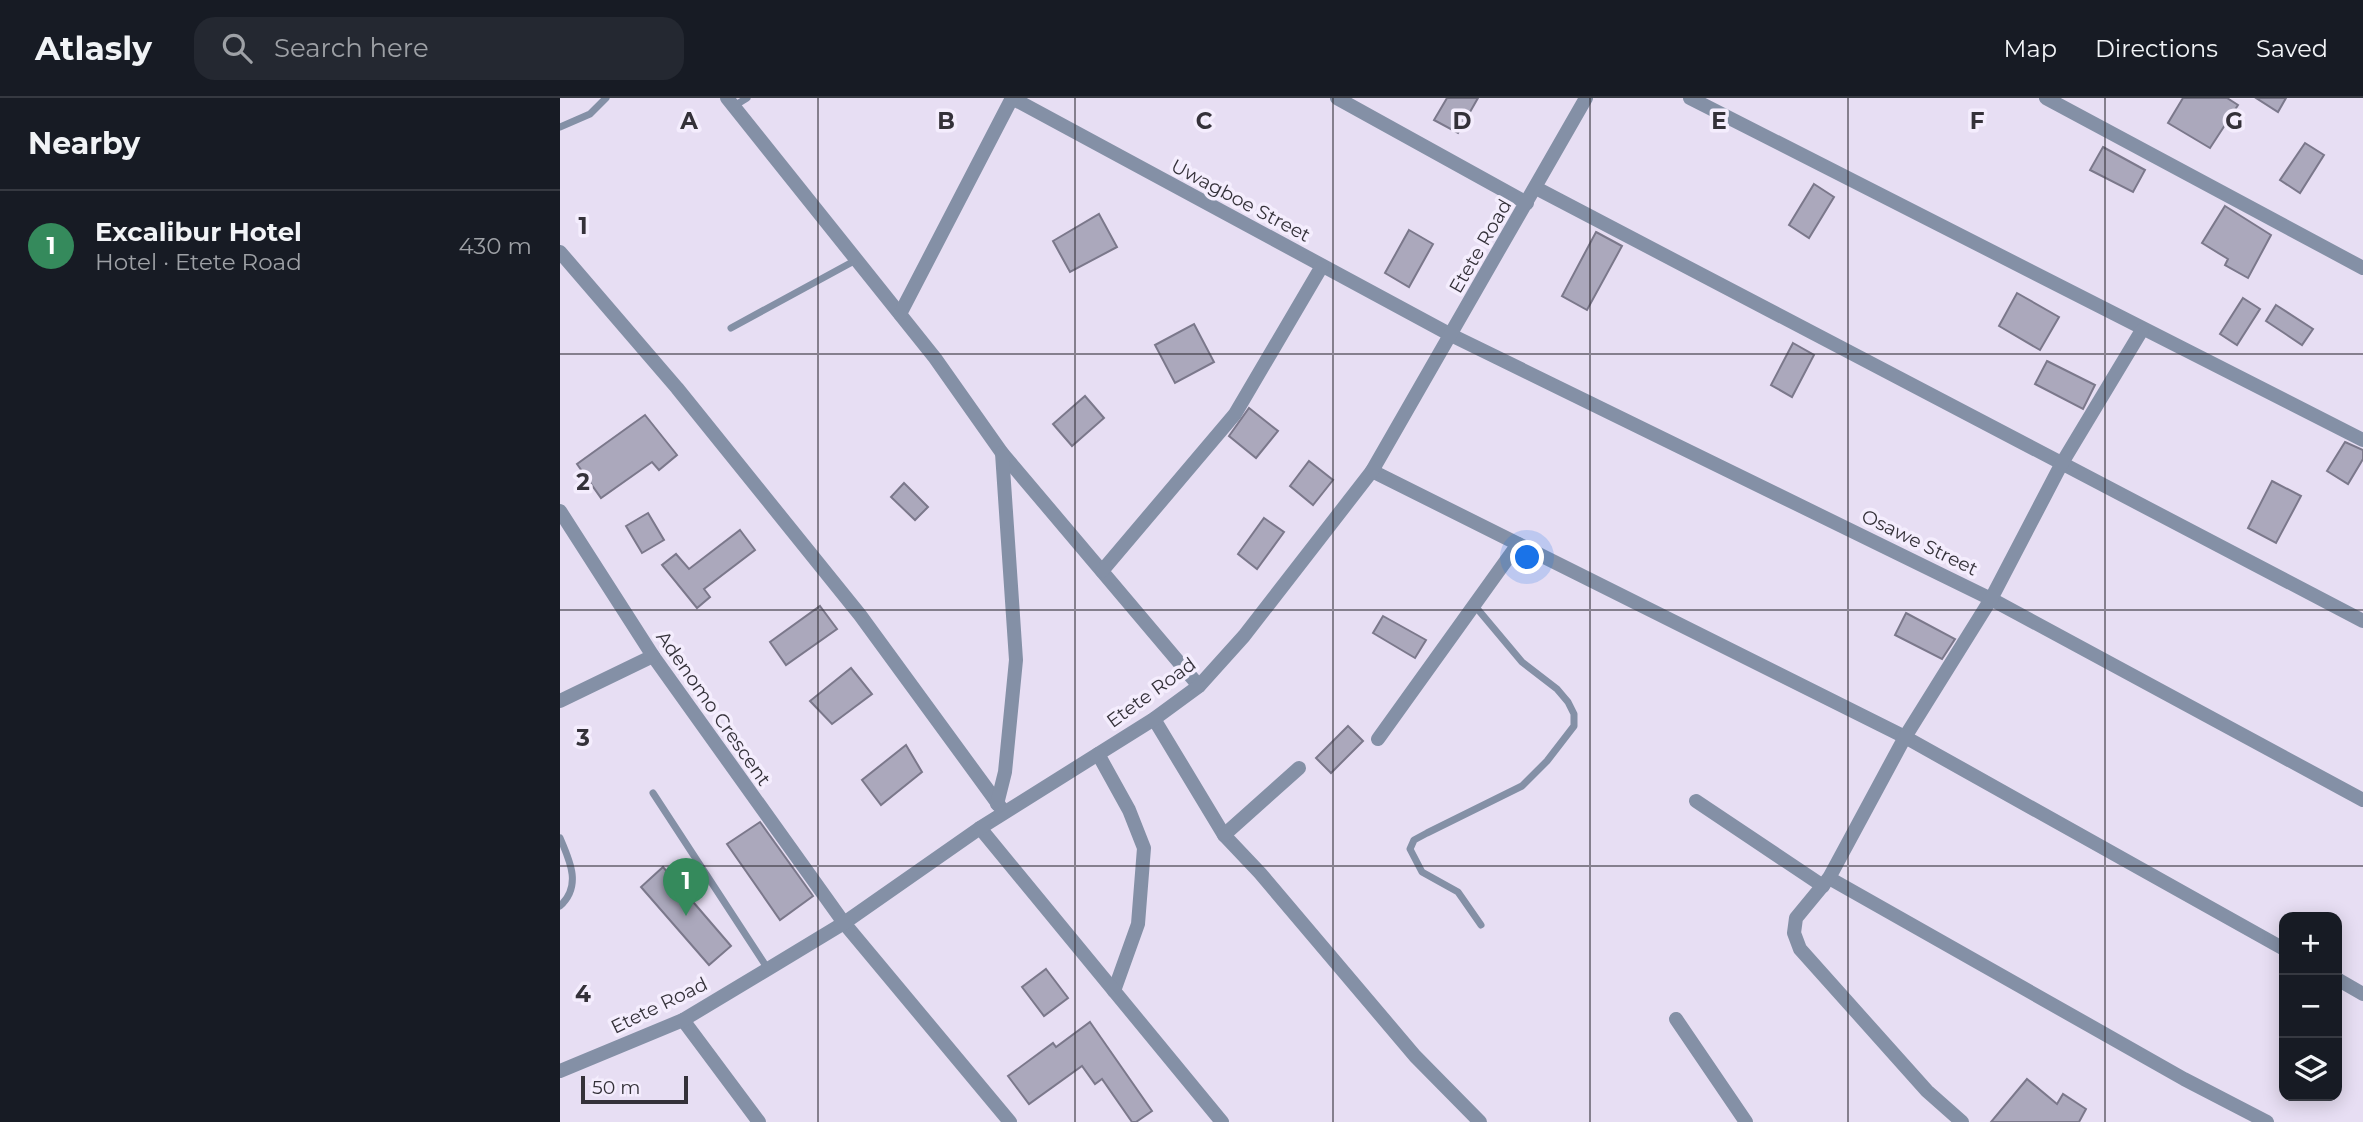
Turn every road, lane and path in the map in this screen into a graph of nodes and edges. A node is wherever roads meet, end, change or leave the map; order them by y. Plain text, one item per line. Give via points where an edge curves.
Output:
1 (606, 98) edge
2 (747, 98) edge
3 (1012, 98) edge
4 (1337, 98) edge
5 (1586, 98) edge
6 (1690, 98) edge
7 (2046, 98) edge
8 (731, 102) edge
9 (560, 127) edge
10 (1536, 188) junction
11 (1527, 204) junction
12 (560, 252) edge
13 (856, 260) junction
14 (1322, 266) junction
15 (2363, 268) edge
16 (900, 314) junction
17 (731, 328) dead end
18 (2142, 330) junction
19 (1451, 335) junction
20 (2363, 440) edge
21 (1002, 453) junction
22 (2062, 463) junction
23 (1372, 471) junction
24 (560, 511) edge
25 (1518, 544) junction
26 (1102, 571) junction
27 (1992, 599) junction
28 (1474, 605) junction
29 (2363, 621) edge
30 (653, 656) junction
31 (1199, 686) junction
32 (560, 701) edge
33 (1154, 719) junction
34 (1905, 737) junction
35 (1378, 739) dead end
36 (1098, 754) junction
37 (1299, 768) dead end
38 (653, 793) dead end
39 (2363, 800) edge
40 (1696, 801) dead end
41 (1000, 808) junction
42 (980, 828) junction
43 (1224, 835) junction
44 (560, 838) edge
45 (1826, 882) junction
46 (560, 905) edge
47 (844, 923) junction
48 (1480, 925) dead end
49 (2279, 946) edge
50 (768, 969) junction
51 (2342, 982) edge
52 (1114, 991) junction
53 (2363, 994) edge
54 (1676, 1019) dead end
55 (683, 1020) junction
56 (562, 1066) edge
57 (759, 1122) edge
58 (1010, 1122) edge
59 (1222, 1122) edge
60 (1480, 1122) edge
61 (1746, 1122) edge
62 (1962, 1122) edge
63 (2267, 1122) edge

1 - 9 lane via 590,114
2 - 8 lane
3 - 14 street, Uwagboe Street
3 - 16 street
4 - 11 street
5 - 10 street, Etete Road
6 - 18 street
7 - 15 street
8 - 13 street
10 - 11 street, Etete Road
10 - 22 street
11 - 19 street, Etete Road
12 - 41 street via 677,388 860,615
13 - 16 street
13 - 17 lane
14 - 19 street, Uwagboe Street
14 - 26 street via 1236,414
16 - 21 street
18 - 20 street
18 - 22 street
19 - 23 street, Etete Road
19 - 27 street, Osawe Street
21 - 26 street
21 - 41 street via 1016,660
22 - 27 street
22 - 29 street
23 - 25 street
23 - 31 street, Etete Road via 1244,636
24 - 30 street, Adenomo Crescent
25 - 28 street
25 - 34 street
26 - 31 street
27 - 34 street
27 - 39 street, Osawe Street
28 - 35 street
28 - 48 lane via 1522,662 1557,689 1574,714 1574,726 1522,786 1414,840 1412,859 1422,872 1458,892
30 - 32 street
30 - 47 street, Adenomo Crescent
31 - 33 street, Etete Road
33 - 36 street, Etete Road
33 - 43 street
34 - 45 street
34 - 49 street
36 - 41 street, Etete Road
36 - 52 street via 1144,848 1138,924
37 - 43 street
38 - 50 lane
40 - 45 street
41 - 42 street, Etete Road
42 - 47 street, Etete Road
42 - 52 street
43 - 60 street via 1416,1056
44 - 46 lane via 573,878 571,892
45 - 62 street via 1796,918 1794,933 1800,949 1927,1091
45 - 63 street
47 - 50 street, Etete Road
47 - 58 street, Adenomo Crescent
50 - 55 street, Etete Road
51 - 53 street
52 - 59 street
54 - 61 street
55 - 56 street, Etete Road
55 - 57 street

